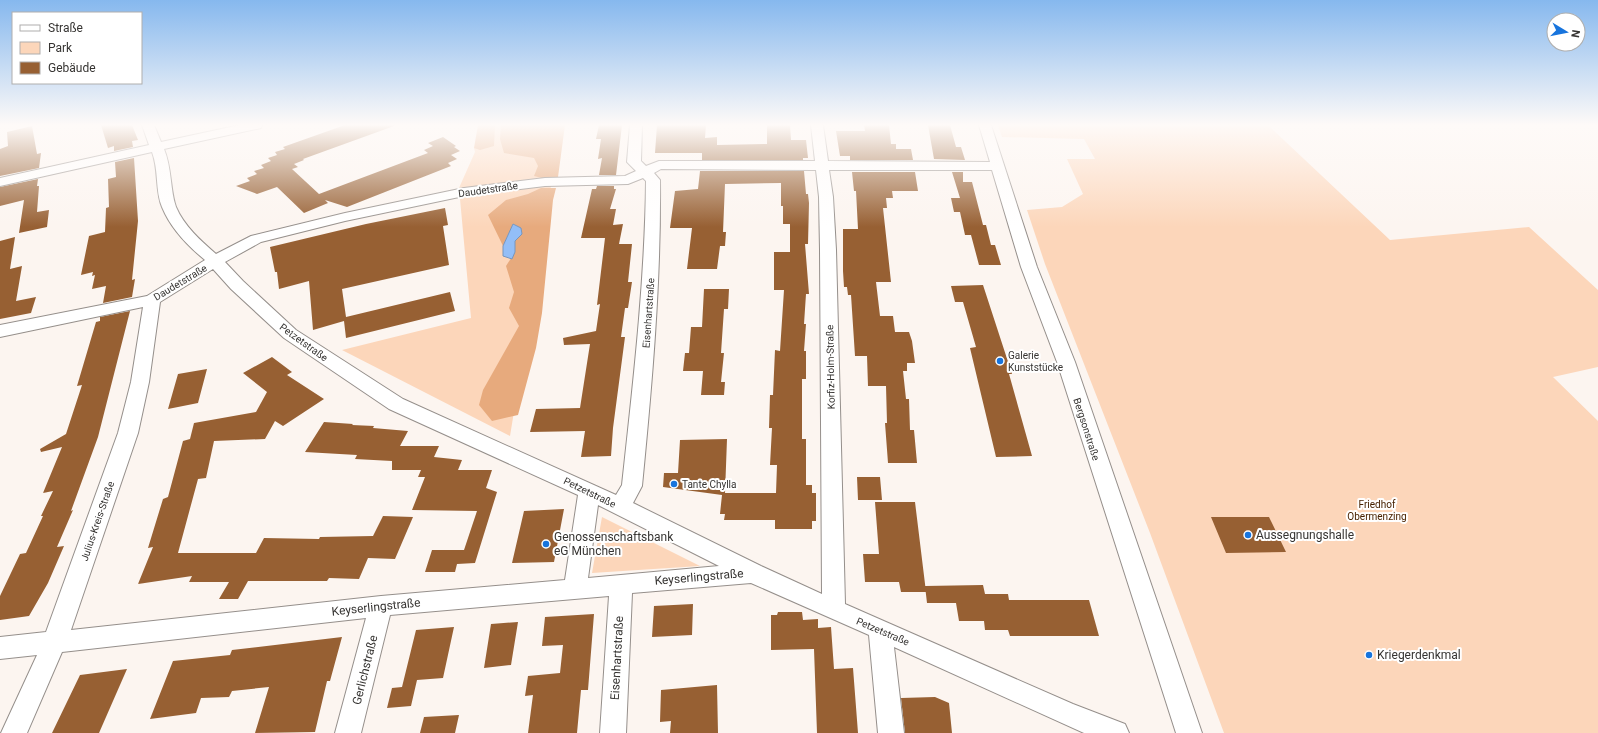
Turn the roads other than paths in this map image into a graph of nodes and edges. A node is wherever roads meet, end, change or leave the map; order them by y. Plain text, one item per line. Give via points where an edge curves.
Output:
1 (100, 159) edge
2 (162, 159) edge
3 (634, 159) edge
4 (820, 159) edge
5 (994, 159) edge
6 (996, 166) junction
7 (821, 167) junction
8 (644, 172) junction
9 (0, 182) edge
10 (215, 261) junction
11 (152, 300) junction
12 (0, 331) edge
13 (589, 491) junction
14 (620, 506) junction
15 (753, 573) junction
16 (621, 584) junction
17 (575, 588) junction
18 (381, 606) junction
19 (834, 610) junction
20 (880, 629) junction
21 (55, 641) junction
22 (0, 648) edge
23 (14, 733) edge
24 (348, 733) edge
25 (612, 733) edge
26 (891, 733) edge
27 (1116, 733) edge
28 (1189, 733) edge

1 - 9 street
2 - 10 street, Petzetstraße via 169,207 190,240
3 - 8 street, Eisenhartstraße
4 - 7 street, Korfiz-Holm-Straße
5 - 6 street, Bergsonstraße
6 - 7 street, Daudetstraße
6 - 28 street, Bergsonstraße via 1028,267 1066,362
7 - 8 street, Daudetstraße via 659,165
7 - 19 street, Korfiz-Holm-Straße via 826,197 828,250
8 - 10 street, Daudetstraße via 628,180 545,182 464,192 345,217 256,240
8 - 14 street, Eisenhartstraße via 653,180 654,236 632,486
10 - 11 street, Daudetstraße
10 - 13 street, Petzetstraße via 290,334 396,404
11 - 12 street, Daudetstraße
11 - 21 street, Julius-Kreis-Straße via 140,382 128,433
13 - 14 street, Petzetstraße
13 - 17 street
14 - 15 street, Petzetstraße
15 - 16 street, Keyserlingstraße
15 - 19 street, Petzetstraße
16 - 17 street, Keyserlingstraße
16 - 25 street, Eisenhartstraße
17 - 18 street, Keyserlingstraße
18 - 21 street, Keyserlingstraße via 236,624
18 - 24 street, Gerlichstraße
19 - 20 street, Petzetstraße
20 - 26 street
20 - 27 street, Petzetstraße via 1043,704
21 - 22 street, Keyserlingstraße
21 - 23 street, Julius-Kreis-Straße

